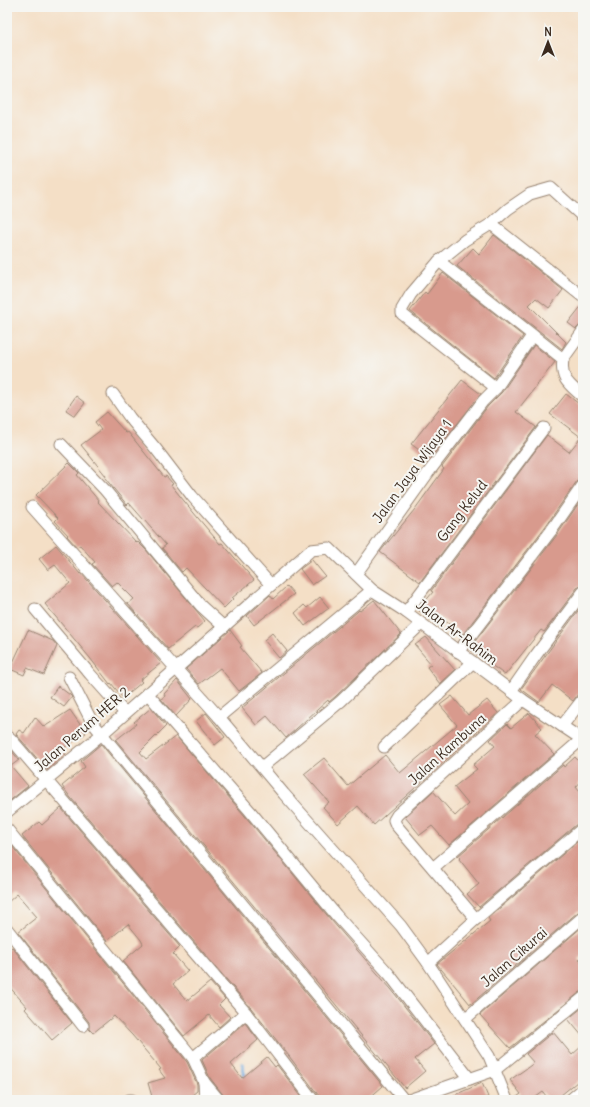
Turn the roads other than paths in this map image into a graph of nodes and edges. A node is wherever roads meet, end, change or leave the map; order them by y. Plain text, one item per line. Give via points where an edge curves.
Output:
1 (583, 217) edge
2 (491, 224) junction
3 (439, 261) junction
4 (583, 297) edge
5 (583, 331) edge
6 (532, 336) junction
7 (563, 359) junction
8 (496, 388) junction
9 (113, 394) dead end
10 (583, 397) edge
11 (544, 428) dead end
12 (61, 444) dead end
13 (583, 485) edge
14 (32, 507) dead end
15 (356, 574) junction
16 (271, 586) junction
17 (372, 590) junction
18 (583, 592) edge
19 (35, 609) dead end
20 (406, 612) junction
21 (422, 624) junction
22 (224, 627) junction
23 (458, 652) junction
24 (472, 662) junction
25 (176, 669) junction
26 (90, 674) junction
27 (69, 677) dead end
28 (77, 691) junction
29 (511, 691) junction
30 (147, 693) junction
31 (583, 699) edge
32 (523, 700) junction
33 (125, 713) junction
34 (219, 717) junction
35 (562, 726) junction
36 (102, 734) junction
37 (7, 736) edge
38 (583, 740) edge
39 (384, 748) dead end
40 (262, 767) junction
41 (47, 780) junction
42 (7, 812) edge
43 (583, 828) edge
44 (7, 829) edge
45 (433, 868) junction
46 (583, 917) edge
47 (476, 919) junction
48 (7, 929) edge
49 (428, 963) junction
50 (583, 998) edge
51 (246, 1013) junction
52 (465, 1019) junction
53 (83, 1026) dead end
54 (193, 1058) junction
55 (495, 1070) junction
56 (470, 1079) junction
57 (204, 1082) junction
58 (425, 1097) edge
59 (129, 1100) edge
60 (132, 1100) edge
61 (205, 1100) edge
62 (219, 1100) edge
63 (312, 1100) edge
64 (404, 1100) edge
65 (409, 1100) edge
66 (507, 1100) edge

1 - 2 street via 550,188 530,194
2 - 3 street via 465,240
2 - 4 street
3 - 6 street
3 - 8 street via 411,294 402,309 402,314
5 - 7 street
6 - 7 street
6 - 8 street, Jalan Jaya Wijaya 1
7 - 10 street via 561,369 566,381
8 - 15 street, Jalan Jaya Wijaya 1 via 482,401
9 - 16 street via 192,496
11 - 20 street, Gang Kelud
12 - 22 street via 105,490 201,606
13 - 23 street
14 - 25 street
15 - 16 street, Jalan Ar-Rahim via 329,548 311,550
15 - 17 street, Jalan Ar-Rahim
16 - 22 street, Jalan Perum HER 2
17 - 20 street, Jalan Ar-Rahim
17 - 34 street
18 - 29 street
19 - 26 street
20 - 21 street, Jalan Ar-Rahim
21 - 23 street, Jalan Ar-Rahim
21 - 40 street via 341,701
22 - 25 street, Jalan Perum HER 2
23 - 24 street, Jalan Ar-Rahim
24 - 29 street, Jalan Ar-Rahim
24 - 39 street
25 - 30 street, Jalan Perum HER 2
25 - 34 street
26 - 28 street
26 - 33 street
27 - 28 street
28 - 36 street via 92,722
29 - 32 street, Jalan Ar-Rahim
30 - 33 street, Jalan Perum HER 2
30 - 56 street via 389,974
31 - 35 street
32 - 35 street, Jalan Ar-Rahim
32 - 45 street, Jalan Kambuna via 396,815 396,824
33 - 36 street, Jalan Perum HER 2
34 - 40 street
35 - 38 street, Jalan Ar-Rahim
36 - 41 street, Jalan Perum HER 2
36 - 64 street
37 - 41 street
38 - 45 street
40 - 49 street via 401,926
41 - 42 street, Jalan Perum HER 2
41 - 51 street
43 - 47 street
44 - 54 street
45 - 47 street
46 - 52 street, Jalan Cikurai
47 - 49 street
48 - 53 street
49 - 52 street
50 - 55 street
51 - 54 street
51 - 63 street
52 - 55 street
54 - 57 street
55 - 56 street
55 - 66 street
56 - 58 street
57 - 61 street
57 - 62 street
58 - 65 street
59 - 60 street

